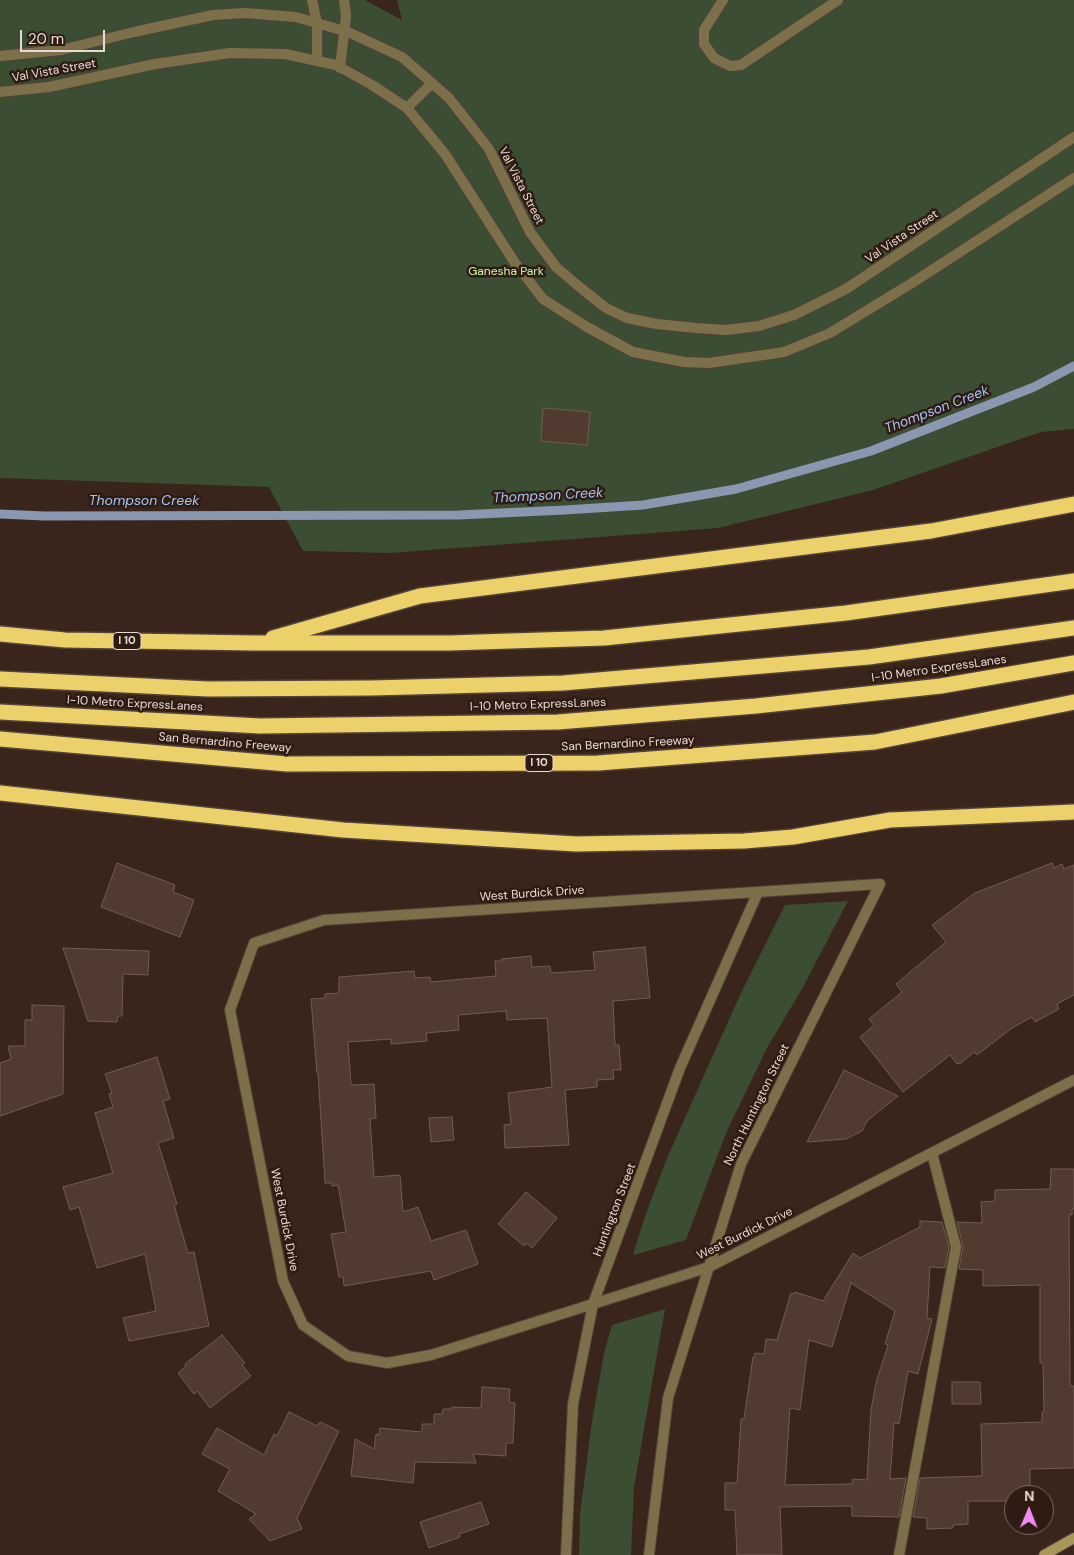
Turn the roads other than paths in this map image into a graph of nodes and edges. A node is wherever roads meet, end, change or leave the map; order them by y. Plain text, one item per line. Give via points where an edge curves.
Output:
1 (312, 0) edge
2 (344, 0) edge
3 (723, 0) edge
4 (838, 0) edge
5 (317, 23) junction
6 (344, 31) junction
7 (0, 56) edge
8 (316, 61) junction
9 (340, 68) junction
10 (432, 83) junction
11 (0, 92) edge
12 (407, 108) junction
13 (1074, 137) edge
14 (1074, 178) edge
15 (1074, 504) edge
16 (1074, 581) edge
17 (1074, 628) edge
18 (0, 634) edge
19 (255, 643) junction
20 (1074, 664) edge
21 (0, 679) edge
22 (1074, 702) edge
23 (0, 712) edge
24 (0, 739) edge
25 (0, 793) edge
26 (1074, 812) edge
27 (880, 884) joint
28 (758, 892) junction
29 (1074, 1080) edge
30 (932, 1154) junction
31 (709, 1267) junction
32 (593, 1304) junction
33 (1074, 1538) edge
34 (566, 1555) edge
35 (649, 1555) edge
36 (899, 1555) edge
37 (1044, 1555) edge

1 - 5 street
2 - 6 street
3 - 4 street via 704,30 704,44 714,58 730,66 741,65
5 - 6 street, Val Vista Street
5 - 7 street, Val Vista Street via 296,17 213,15 61,50
5 - 8 street
6 - 9 street
6 - 10 street, Val Vista Street via 402,57
8 - 9 street, Val Vista Street
8 - 11 street, Val Vista Street via 285,54 230,53 156,64 49,87
9 - 12 street, Val Vista Street
10 - 12 street
10 - 13 street, Val Vista Street via 449,98 489,149 530,232 556,267 606,308 627,318 696,328 726,330 759,326 794,315 846,289
12 - 14 street, Val Vista Street via 445,154 514,263 543,299 633,352 684,362 784,352 830,332
15 - 19 highway via 931,531 420,596
16 - 19 highway, I 10 via 846,613 604,638 449,643
17 - 21 highway, I-10 Metro ExpressLanes via 869,657 563,682 208,689
18 - 19 highway, I 10 via 65,640
20 - 23 highway, I-10 Metro ExpressLanes via 941,686 756,706 558,722 260,726
22 - 24 highway, San Bernardino Freeway / I 10 via 874,742 598,763 286,764
25 - 26 highway via 343,830 576,844 793,838 890,820
27 - 28 street, West Burdick Drive
27 - 31 street, North Huntington Street via 741,1164
28 - 32 street, Huntington Street via 680,1068
28 - 32 street, West Burdick Drive via 324,920 254,942 230,1010 283,1281 303,1325 348,1356 387,1363 431,1355
29 - 30 street, West Burdick Drive
30 - 31 street, West Burdick Drive
30 - 36 street via 956,1247
31 - 32 street, West Burdick Drive
31 - 35 street, North Huntington Street via 668,1398
32 - 34 street, Huntington Street via 573,1404
33 - 37 street

